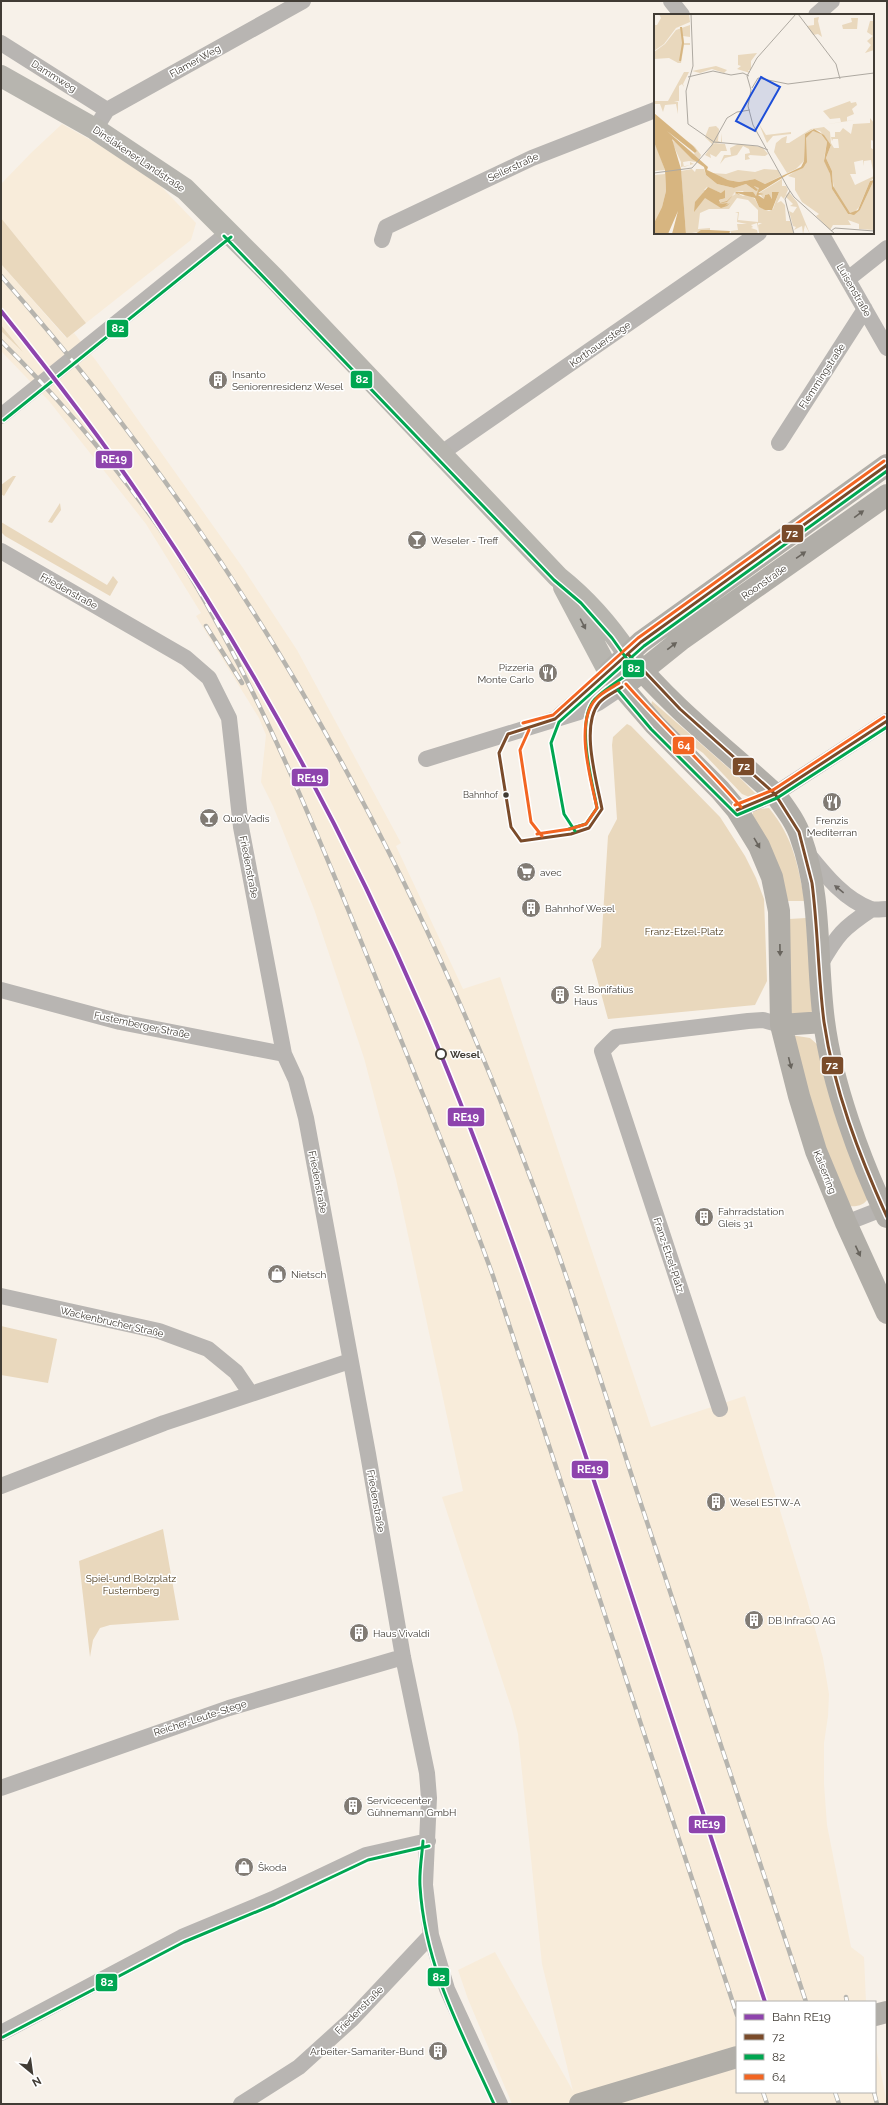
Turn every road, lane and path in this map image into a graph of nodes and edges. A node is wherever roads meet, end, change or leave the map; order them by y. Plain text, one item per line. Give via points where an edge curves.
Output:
1 (303, 1) edge
2 (671, 1) edge
3 (832, 1) edge
4 (681, 14) edge
5 (817, 14) edge
6 (1, 43) edge
7 (1, 76) edge
8 (107, 110) junction
9 (654, 110) edge
10 (95, 129) junction
11 (228, 233) junction
12 (758, 234) edge
13 (822, 234) edge
14 (382, 240) dead end
15 (887, 248) edge
16 (848, 279) junction
17 (865, 309) junction
18 (887, 348) edge
19 (1, 416) edge
20 (779, 443) dead end
21 (440, 454) junction
22 (887, 465) edge
23 (887, 495) edge
24 (1, 551) edge
25 (558, 577) junction
26 (635, 662) junction
27 (615, 680) junction
28 (887, 721) edge
29 (426, 759) dead end
30 (775, 794) junction
31 (737, 810) junction
32 (805, 851) junction
33 (880, 909) edge
34 (820, 965) junction
35 (1, 990) edge
36 (824, 1022) junction
37 (781, 1025) junction
38 (284, 1054) junction
39 (885, 1210) edge
40 (846, 1224) junction
41 (1, 1296) edge
42 (887, 1313) edge
43 (350, 1360) junction
44 (251, 1394) junction
45 (720, 1409) dead end
46 (1, 1486) edge
47 (403, 1657) junction
48 (1, 1788) edge
49 (428, 1840) junction
50 (431, 1935) junction
51 (887, 2012) edge
52 (876, 2015) edge
53 (1, 2033) edge
54 (736, 2057) edge
55 (241, 2104) edge
56 (500, 2104) edge
57 (580, 2104) edge

1 - 8 street, Flamer Weg
2 - 4 street
3 - 5 street
6 - 8 street, Dammweg
7 - 10 main road, Dinslakener Landstraße
8 - 10 street, Flamer Weg
9 - 14 street, Seilerstraße via 532,158 400,220 386,227
10 - 11 main road, Dinslakener Landstraße via 185,189
11 - 19 street
11 - 21 main road, Dinslakener Landstraße
12 - 21 street, Korthauerstege
13 - 16 street, Luisenstraße
15 - 16 street
16 - 17 street, Luisenstraße
17 - 18 street, Luisenstraße
17 - 20 street, Flemmingstraße
21 - 25 main road, Dinslakener Landstraße
22 - 26 main road via 641,642
26 -> 23 main road, Roonstraße via 682,639
24 - 38 street, Friedenstraße via 186,658 209,678 229,718 241,827
25 - 26 main road, Dinslakener Landstraße via 585,599
25 -> 27 main road, Dinslakener Landstraße
26 - 27 main road
26 - 30 main road via 676,706
27 - 29 street via 555,719
27 - 31 main road, Kaiserring
28 - 30 street
30 - 31 street
30 - 32 main road via 798,831
31 -> 37 main road, Kaiserring via 759,846 772,877 779,911
33 -> 32 street via 845,893 827,879
32 - 34 main road via 815,909
33 - 34 street via 843,930 833,940
34 - 36 main road
35 - 38 street, Fusternberger Straße via 120,1022
36 - 37 main road
36 - 39 main road via 836,1083
37 -> 40 main road, Kaiserring via 814,1144
37 - 45 street, Franz-Etzel-Platz via 763,1020 748,1021 616,1037 602,1051
38 - 43 street, Friedenstraße via 296,1080 306,1118
39 - 40 street
40 -> 42 main road, Kaiserring
41 - 44 street, Wackenbrucher Straße via 159,1331 208,1349 236,1372
43 - 44 street
43 - 47 street, Friedenstraße
44 - 46 street via 141,1431
47 - 48 street, Reicher-Leute-Stege via 228,1708
47 - 49 street, Friedenstraße via 427,1773
49 - 50 street, Friedenstraße via 425,1885
49 - 53 street via 366,1855 182,1938
50 - 55 street, Friedenstraße via 352,2019 299,2067
50 - 56 street, Friedenstraße via 447,1989
51 - 52 main road
54 - 57 main road

